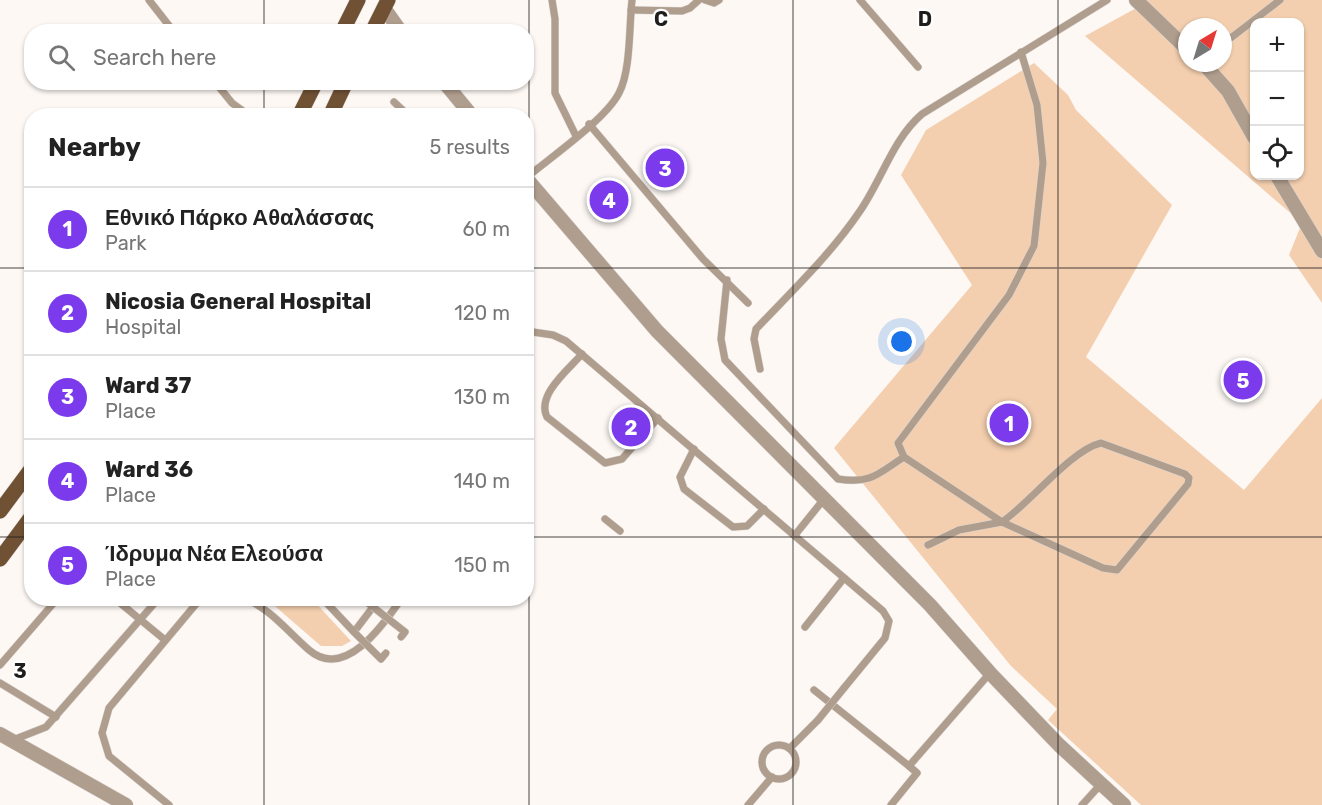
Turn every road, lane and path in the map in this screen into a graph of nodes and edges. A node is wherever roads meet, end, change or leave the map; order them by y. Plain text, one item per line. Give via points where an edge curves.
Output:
1 (149, 0) edge
2 (358, 0) edge
3 (552, 0) edge
4 (632, 0) edge
5 (699, 0) edge
6 (705, 0) edge
7 (719, 0) edge
8 (860, 0) edge
9 (1107, 0) edge
10 (1136, 0) edge
11 (1280, 0) edge
12 (382, 3) edge
13 (631, 10) junction
14 (168, 24) edge
15 (346, 24) edge
16 (375, 24) edge
17 (396, 24) edge
18 (1232, 37) edge
19 (1178, 41) edge
20 (1022, 52) junction
21 (918, 67) dead end
22 (1212, 72) edge
23 (221, 90) edge
24 (312, 90) edge
25 (343, 90) edge
26 (451, 90) edge
27 (394, 102) dead end
28 (239, 108) edge
29 (303, 108) edge
30 (336, 108) edge
31 (400, 108) edge
32 (465, 108) edge
33 (590, 124) junction
34 (1250, 130) edge
35 (576, 136) junction
36 (534, 171) edge
37 (1279, 180) edge
38 (534, 187) edge
39 (1322, 251) edge
40 (727, 280) junction
41 (748, 303) dead end
42 (534, 332) edge
43 (582, 354) junction
44 (760, 369) dead end
45 (658, 418) junction
46 (694, 449) junction
47 (904, 457) junction
48 (24, 479) edge
49 (824, 499) junction
50 (764, 509) junction
51 (0, 511) edge
52 (605, 519) dead end
53 (1002, 522) junction
54 (24, 527) edge
55 (620, 531) dead end
56 (795, 535) junction
57 (928, 545) dead end
58 (0, 560) edge
59 (844, 578) junction
60 (51, 606) edge
61 (124, 606) edge
62 (152, 606) edge
63 (194, 606) edge
64 (264, 606) edge
65 (330, 606) edge
66 (395, 606) edge
67 (373, 607) joint
68 (141, 620) junction
69 (805, 627) dead end
70 (354, 632) junction
71 (401, 637) dead end
72 (165, 640) junction
73 (386, 653) dead end
74 (0, 665) edge
75 (990, 673) junction
76 (0, 683) edge
77 (814, 690) dead end
78 (56, 717) junction
79 (0, 734) edge
80 (13, 740) junction
81 (790, 748) junction
82 (909, 766) junction
83 (772, 777) junction
84 (1101, 784) junction
85 (126, 805) edge
86 (169, 805) edge
87 (748, 805) edge
88 (891, 805) edge
89 (1082, 805) edge
90 (1124, 805) edge

1 - 14 lane
2 - 15 main road
3 - 35 lane via 555,93
4 - 13 lane
5 - 13 lane via 682,11
6 - 7 lane
8 - 21 lane
9 - 20 lane
10 - 19 street
11 - 18 lane
12 - 16 main road
12 - 17 street
13 - 33 lane via 623,82 613,102
20 - 44 lane via 908,126 861,210 756,329
20 - 47 lane via 1037,105 1043,163 1034,246 1009,295 898,444
22 - 34 street
23 - 28 lane
24 - 29 main road
25 - 30 main road
26 - 32 street
27 - 31 lane
33 - 35 lane
33 - 40 lane via 703,260
35 - 36 lane
37 - 39 street
38 - 49 street via 657,331
40 - 41 lane
40 - 47 lane via 721,339 725,360 838,479 871,479
42 - 43 lane via 553,335
43 - 45 lane
43 - 45 lane via 546,398 544,408 548,417 605,463 622,459
45 - 46 lane
46 - 50 lane
46 - 50 lane via 680,477 684,489 733,527 747,526
47 - 53 lane
48 - 51 main road
49 - 56 lane
49 - 75 street via 930,605
50 - 56 lane
52 - 55 lane
53 - 53 lane via 1093,445 1109,446 1189,478 1117,570 1103,568
53 - 57 lane via 959,530
54 - 58 main road
56 - 59 lane
59 - 69 lane
59 - 81 lane, bridge via 883,610 889,621 885,638
60 - 74 lane
61 - 68 lane
62 - 68 lane
63 - 72 lane
64 - 66 lane via 312,653 335,658 360,649
65 - 70 lane
67 - 70 lane
67 - 71 lane, bridge via 405,632
68 - 72 lane
68 - 78 lane
70 - 73 lane, bridge via 381,659
72 - 86 lane via 109,708 102,733 109,756
75 - 82 lane
75 - 84 street
76 - 78 lane
77 - 82 lane
78 - 80 lane via 40,731
79 - 80 street
80 - 85 street
81 - 83 lane via 796,758 795,768 783,778
81 - 83 lane via 774,745 765,752 762,763
82 - 88 lane via 917,773
83 - 87 lane
84 - 89 lane
84 - 90 street

